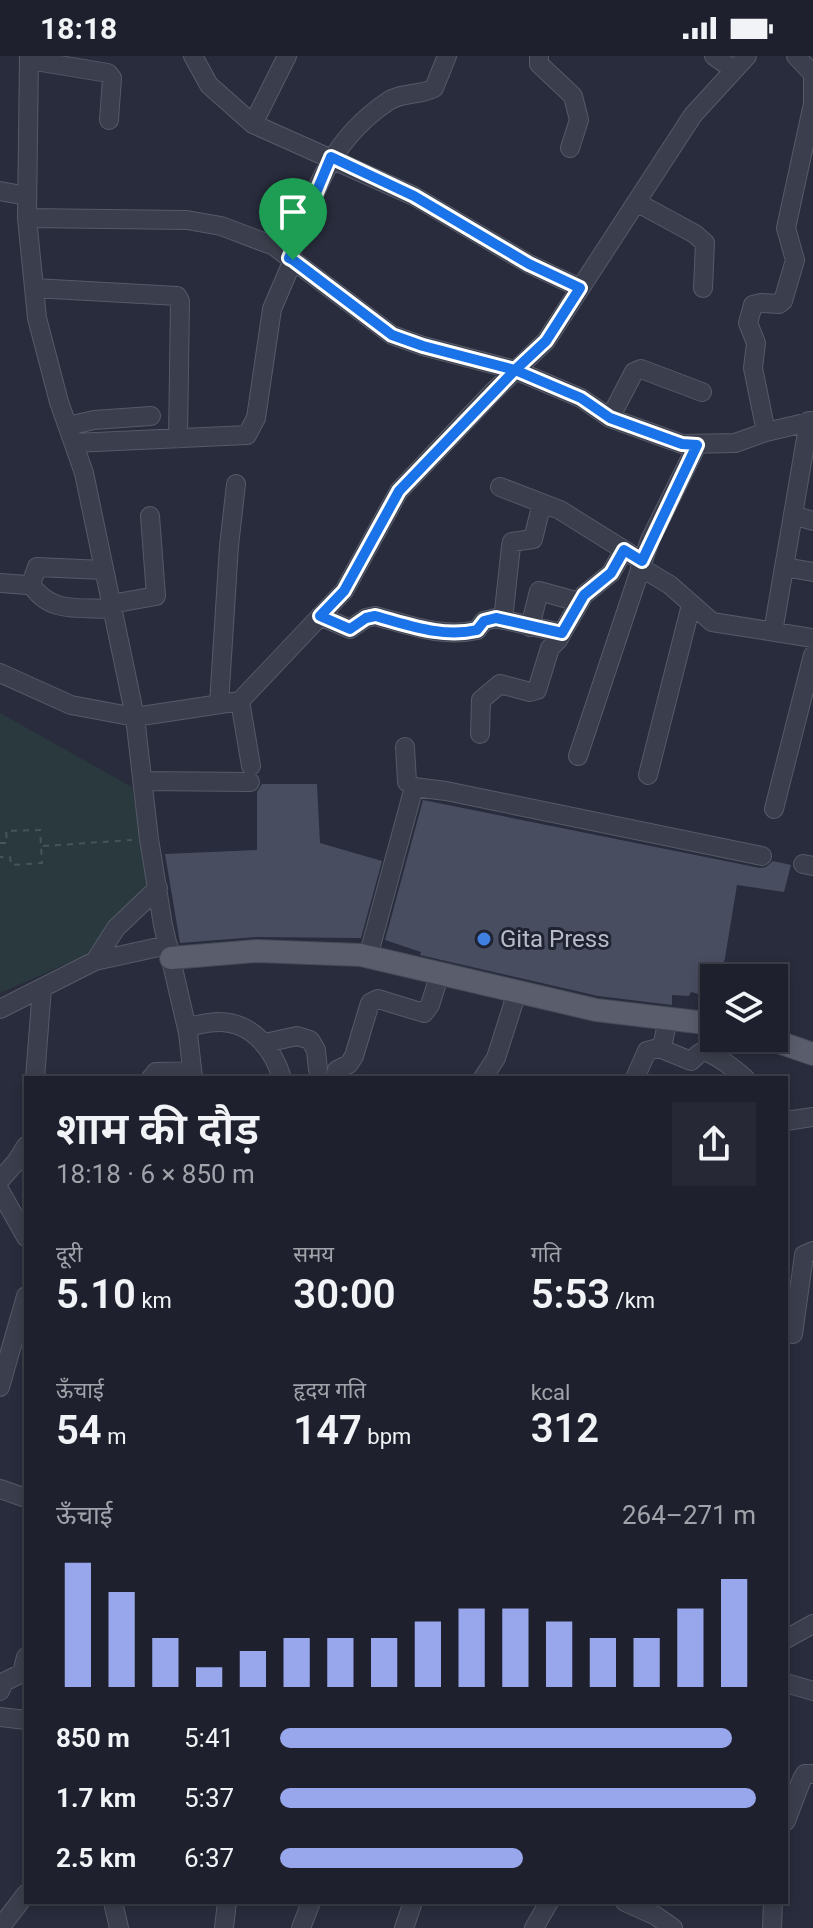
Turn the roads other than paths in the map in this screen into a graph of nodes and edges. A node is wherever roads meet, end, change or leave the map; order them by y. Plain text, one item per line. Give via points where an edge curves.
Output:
1 (193, 56) edge
2 (287, 56) edge
3 (447, 56) edge
4 (539, 56) edge
5 (714, 56) edge
6 (796, 56) edge
7 (29, 58) edge
8 (740, 63) edge
9 (109, 120) dead end
10 (253, 124) junction
11 (570, 148) dead end
12 (331, 157) junction
13 (0, 191) edge
14 (27, 196) junction
15 (636, 202) junction
16 (27, 218) junction
17 (291, 259) junction
18 (34, 288) junction
19 (580, 288) junction
20 (703, 288) dead end
21 (515, 370) junction
22 (702, 392) dead end
23 (151, 416) dead end
24 (610, 418) junction
25 (811, 421) edge
26 (766, 432) junction
27 (71, 434) junction
28 (178, 439) junction
29 (697, 445) junction
30 (236, 484) dead end
31 (500, 487) dead end
32 (542, 503) junction
33 (793, 515) junction
34 (150, 516) dead end
35 (813, 521) edge
36 (624, 550) junction
37 (641, 564) junction
38 (784, 567) junction
39 (103, 570) junction
40 (813, 572) edge
41 (0, 583) edge
42 (31, 584) junction
43 (579, 602) junction
44 (691, 605) junction
45 (111, 606) junction
46 (320, 616) junction
47 (503, 620) junction
48 (530, 627) junction
49 (773, 632) junction
50 (562, 633) junction
51 (813, 638) edge
52 (813, 655) edge
53 (0, 673) edge
54 (240, 701) junction
55 (219, 704) junction
56 (135, 717) junction
57 (480, 734) dead end
58 (405, 747) dead end
59 (578, 756) dead end
60 (648, 775) dead end
61 (143, 781) junction
62 (414, 787) junction
63 (774, 809) dead end
64 (762, 856) dead end
65 (158, 888) junction
66 (170, 951) junction
67 (368, 957) junction
68 (95, 961) junction
69 (440, 973) junction
70 (42, 988) junction
71 (517, 992) junction
72 (0, 1009) edge
73 (668, 1019) junction
74 (700, 1022) edge
75 (187, 1027) junction
76 (265, 1043) junction
77 (788, 1045) edge
78 (659, 1048) junction
79 (813, 1054) edge
80 (192, 1074) edge
81 (326, 1074) edge
82 (35, 1076) edge
83 (153, 1076) edge
84 (281, 1076) edge
85 (484, 1076) edge
86 (636, 1076) edge
87 (742, 1076) edge
88 (24, 1149) edge
89 (0, 1180) edge
90 (0, 1191) edge
91 (24, 1233) edge
92 (813, 1251) edge
93 (24, 1303) edge
94 (789, 1333) edge
95 (813, 1337) edge
96 (0, 1387) edge
97 (0, 1489) edge
98 (24, 1497) edge
99 (813, 1624) edge
100 (788, 1638) edge
101 (24, 1665) edge
102 (0, 1691) edge
103 (0, 1717) edge
104 (24, 1720) edge
105 (813, 1774) edge
106 (788, 1816) edge
107 (24, 1897) edge
108 (113, 1904) edge
109 (227, 1904) edge
110 (310, 1904) edge
111 (412, 1904) edge
112 (548, 1904) edge
113 (773, 1904) edge
114 (637, 1905) edge
115 (0, 1928) edge
116 (119, 1928) edge
117 (224, 1928) edge
118 (301, 1928) edge
119 (404, 1928) edge
120 (534, 1928) edge
121 (673, 1928) edge
122 (772, 1928) edge

1 - 10 street via 209,85
2 - 10 street
3 - 12 street via 434,88 389,100 354,128
4 - 11 street via 539,64 573,96 579,120
5 - 8 street
6 - 26 street via 813,74 813,104 786,228 795,260 783,301 753,305 748,323 756,343 753,368
7 - 9 street via 108,73
7 - 14 street
8 - 15 street via 693,115
10 - 12 street
12 - 17 street
12 - 19 street via 414,196
13 - 14 street
14 - 16 street
15 - 19 street
15 - 20 street via 705,243
16 - 17 street via 202,222 274,246
16 - 18 street
17 - 21 street via 392,335
17 - 28 street via 272,309 251,431 243,437
18 - 27 street via 37,318
18 - 28 street via 177,296
19 - 21 street via 546,341
21 - 24 street via 581,398
21 - 46 street via 399,491 344,591
22 - 24 street via 641,369 634,372
23 - 27 street via 94,420
24 - 29 street
25 - 26 street
25 - 33 street
26 - 29 street via 735,443
27 - 28 street
27 - 39 street
29 - 37 street
30 - 55 street
31 - 32 street
32 - 36 street
32 - 47 street via 533,539 511,546
33 - 35 street
33 - 38 street
34 - 45 street via 156,596
36 - 37 street
36 - 43 street via 611,573
37 - 44 street
37 - 59 street
38 - 40 street
38 - 49 street
39 - 42 street via 37,567
39 - 45 street
41 - 42 street
42 - 45 street via 50,604
43 - 48 street via 539,591
43 - 50 street
44 - 49 street via 712,622
44 - 60 street
45 - 56 street
46 - 47 street via 353,629 375,616 446,633 472,631 489,619
46 - 54 street
47 - 48 street
48 - 50 street
49 - 51 street
50 - 57 street via 547,653 537,690 500,684 481,700
52 - 63 street
53 - 56 street via 71,705
54 - 55 street
54 - 61 street via 250,774
55 - 56 street
56 - 61 street
58 - 62 street via 407,782
61 - 65 street
62 - 64 street
62 - 67 street
65 - 66 street
65 - 68 street via 116,928
66 - 67 main road
66 - 68 street
66 - 75 street
67 - 69 main road
68 - 70 street
69 - 71 main road
69 - 81 street via 424,1013 378,999 370,1003 354,1056 349,1064
70 - 72 street
70 - 82 street
71 - 73 main road
71 - 85 street via 496,1058
73 - 74 main road
73 - 78 street
75 - 76 street via 226,1022
75 - 80 street
76 - 81 street via 297,1036 310,1040
76 - 84 street
77 - 79 main road
78 - 86 street via 647,1051
78 - 87 street via 691,1061 706,1052
80 - 83 street
88 - 89 street
90 - 91 street
92 - 94 street via 804,1255
93 - 96 street
94 - 95 street
97 - 98 street
99 - 100 street
101 - 102 street
103 - 104 street
105 - 106 street via 802,1779
107 - 115 street
108 - 116 street
109 - 117 street
110 - 118 street
111 - 119 street
112 - 120 street
113 - 122 street
114 - 121 street

